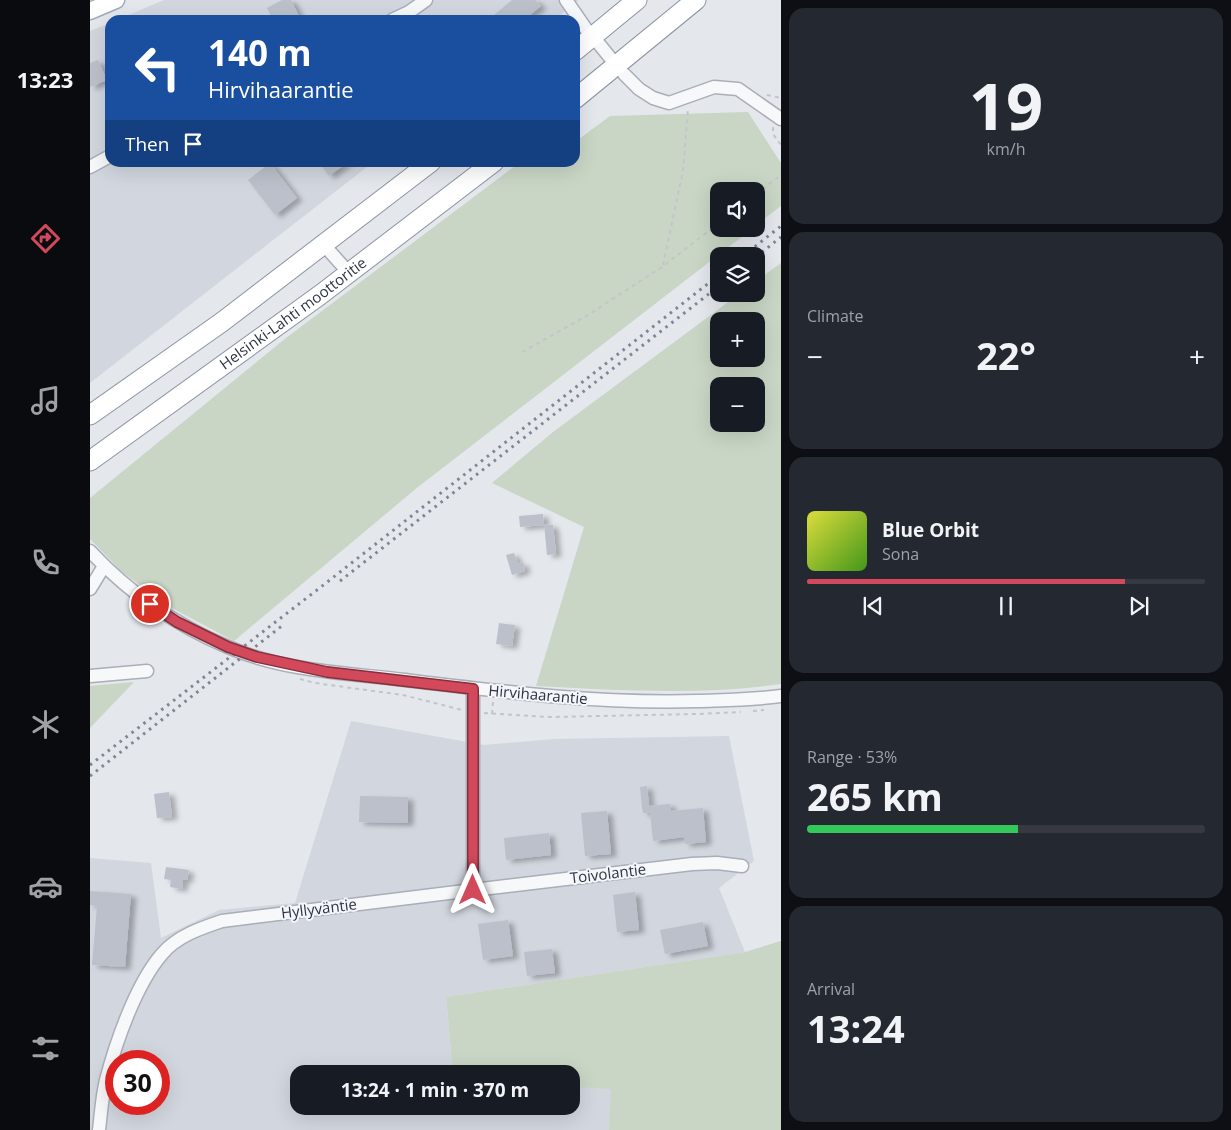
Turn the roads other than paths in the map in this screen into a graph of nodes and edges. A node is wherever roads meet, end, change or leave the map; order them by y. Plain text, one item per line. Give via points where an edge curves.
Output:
1 (116, 0) edge
2 (426, 0) edge
3 (566, 0) edge
4 (637, 0) edge
5 (696, 0) edge
6 (90, 11) edge
7 (403, 15) edge
8 (576, 15) edge
9 (580, 20) edge
10 (586, 29) dead end
11 (599, 44) dead end
12 (580, 47) edge
13 (612, 60) dead end
14 (624, 74) dead end
15 (580, 95) edge
16 (776, 116) edge
17 (105, 159) edge
18 (90, 167) edge
19 (424, 167) edge
20 (487, 167) edge
21 (324, 245) junction
22 (348, 273) junction
23 (90, 415) edge
24 (90, 461) edge
25 (90, 551) edge
26 (104, 566) junction
27 (90, 590) edge
28 (147, 671) dead end
29 (90, 676) edge
30 (473, 689) junction
31 (781, 696) edge
32 (742, 866) dead end
33 (473, 890) junction
34 (98, 1130) edge

1 - 6 main road
2 - 7 street
3 - 8 street
4 - 12 highway
5 - 15 highway
9 - 10 street
11 - 13 street
14 - 16 street via 638,89 669,103 714,87 738,89
17 - 18 street
19 - 21 highway
20 - 22 highway, Helsinki-Lahti moottoritie
21 - 22 street
21 - 23 highway
22 - 24 highway, Helsinki-Lahti moottoritie
25 - 26 street, Hirvihaarantie
26 - 27 street
26 - 30 street, Hirvihaarantie via 119,581 177,622 257,657 327,672
28 - 29 street
30 - 31 street, Hirvihaarantie via 564,698 683,702
30 - 33 street
32 - 33 street, Toivolantie via 692,864
33 - 34 street, Hyllyväntie via 222,921 182,937 162,954 145,979 127,1018 106,1081

